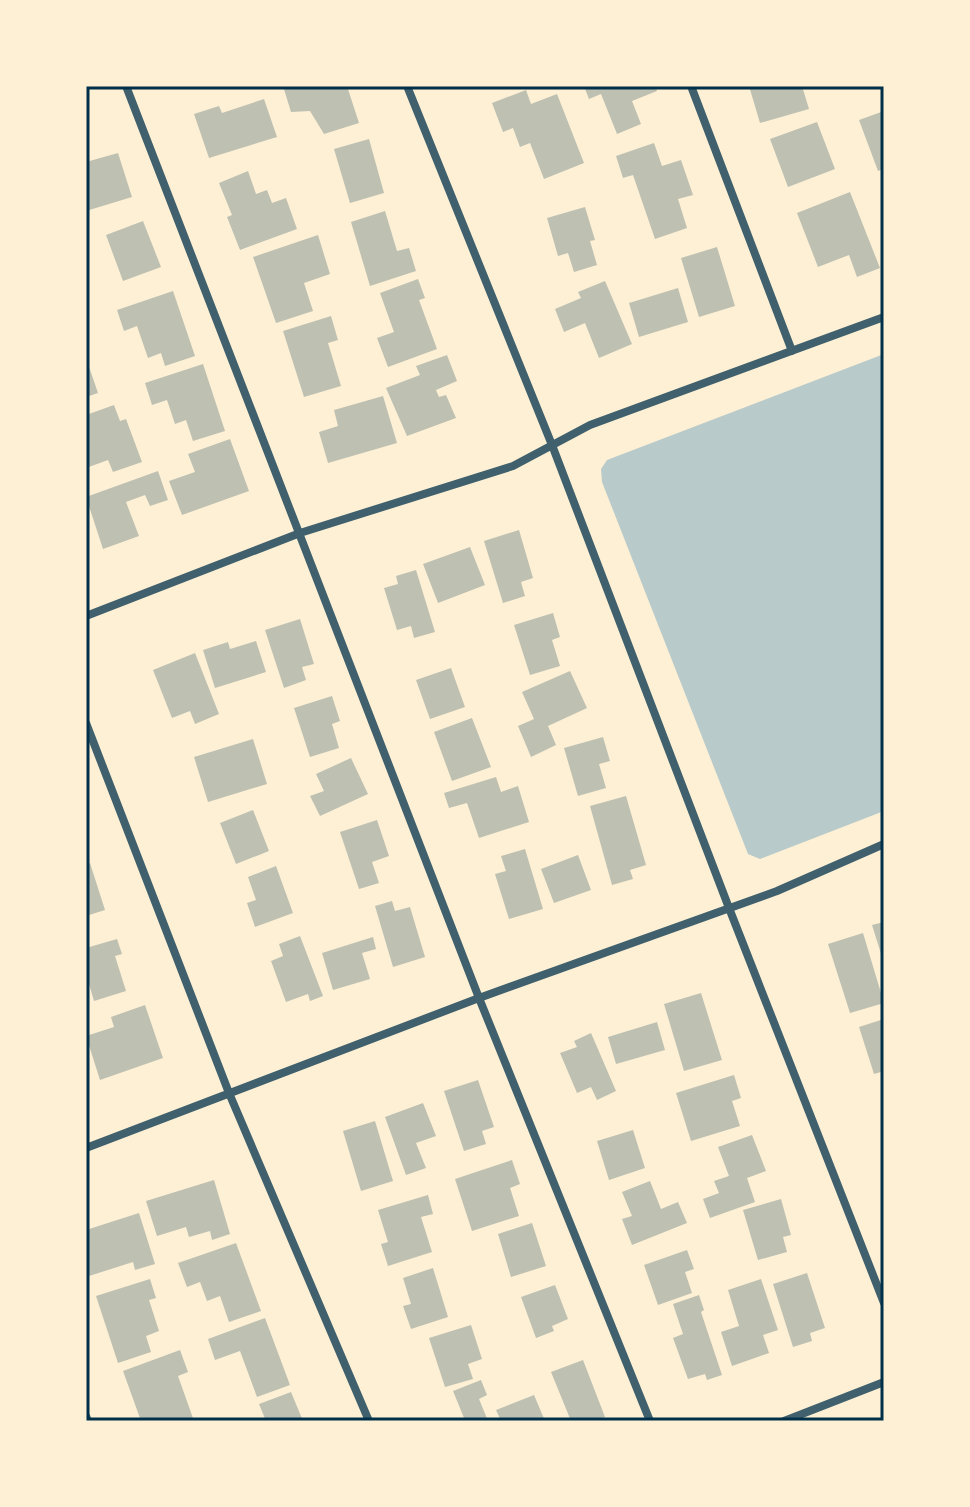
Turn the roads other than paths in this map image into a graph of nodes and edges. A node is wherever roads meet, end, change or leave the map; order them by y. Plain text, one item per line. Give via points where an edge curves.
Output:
1 (126, 86) edge
2 (407, 86) edge
3 (691, 86) edge
4 (884, 317) edge
5 (792, 351) junction
6 (552, 445) junction
7 (300, 533) junction
8 (86, 616) edge
9 (86, 723) edge
10 (884, 844) edge
11 (729, 908) junction
12 (479, 998) junction
13 (229, 1093) junction
14 (86, 1148) edge
15 (884, 1303) edge
16 (884, 1382) edge
17 (369, 1421) edge
18 (650, 1421) edge
19 (784, 1421) edge

1 - 7 street
2 - 6 street
3 - 5 street
4 - 5 street
5 - 6 street via 590,425
6 - 7 street via 513,466
6 - 11 street
7 - 8 street
7 - 12 street
9 - 13 street
10 - 11 street
11 - 12 street
11 - 15 street
12 - 13 street
12 - 18 street
13 - 14 street
13 - 17 street
16 - 19 street

